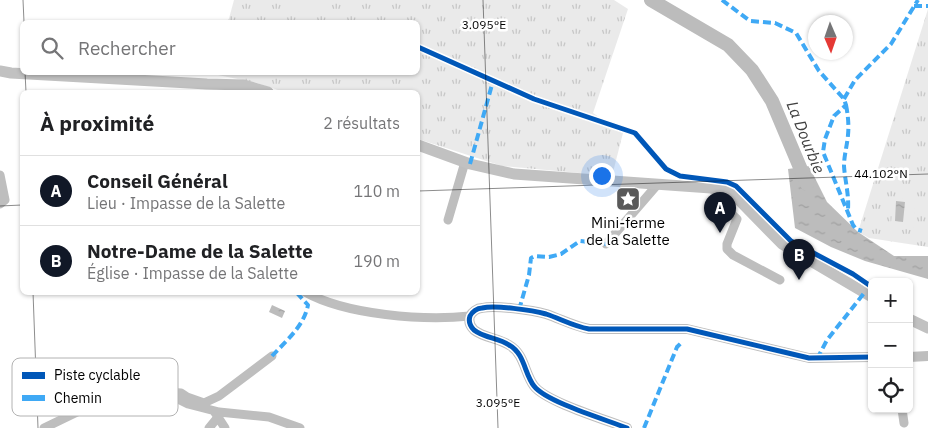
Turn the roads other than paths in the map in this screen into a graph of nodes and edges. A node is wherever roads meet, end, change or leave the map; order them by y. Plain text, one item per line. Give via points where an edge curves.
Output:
1 (0, 71) edge
2 (20, 74) edge
3 (39, 75) edge
4 (255, 90) edge
5 (420, 146) edge
6 (465, 162) junction
7 (0, 175) edge
8 (658, 185) junction
9 (726, 191) junction
10 (0, 204) edge
11 (448, 220) dead end
12 (606, 244) dead end
13 (780, 280) dead end
14 (310, 295) edge
15 (868, 295) edge
16 (470, 316) junction
17 (913, 321) edge
18 (928, 328) edge
19 (272, 356) dead end
20 (913, 356) edge
21 (928, 356) edge
22 (868, 358) edge
23 (178, 393) edge
24 (178, 399) edge
25 (903, 413) edge
26 (216, 414) junction
27 (69, 416) edge
28 (904, 423) dead end
29 (44, 428) edge
30 (210, 428) edge
31 (225, 428) edge
32 (300, 428) edge
33 (627, 428) edge

1 - 2 main road
3 - 4 main road via 236,84
5 - 6 main road
6 - 8 main road via 526,176
6 - 11 street
7 - 10 street via 5,200
8 - 9 main road
8 - 12 street
9 - 13 street via 722,205 737,219 727,248 733,255
9 - 15 main road via 782,244
14 - 16 street via 348,309 396,315
16 - 22 street via 483,307 519,310 546,314 589,329 687,330 809,358
16 - 33 street via 476,332 516,350 535,388 542,393
17 - 18 main road
19 - 23 street via 219,396 204,403
20 - 21 street
24 - 26 street
25 - 28 street
26 - 30 street
26 - 31 street
26 - 32 street via 269,417
27 - 29 street

